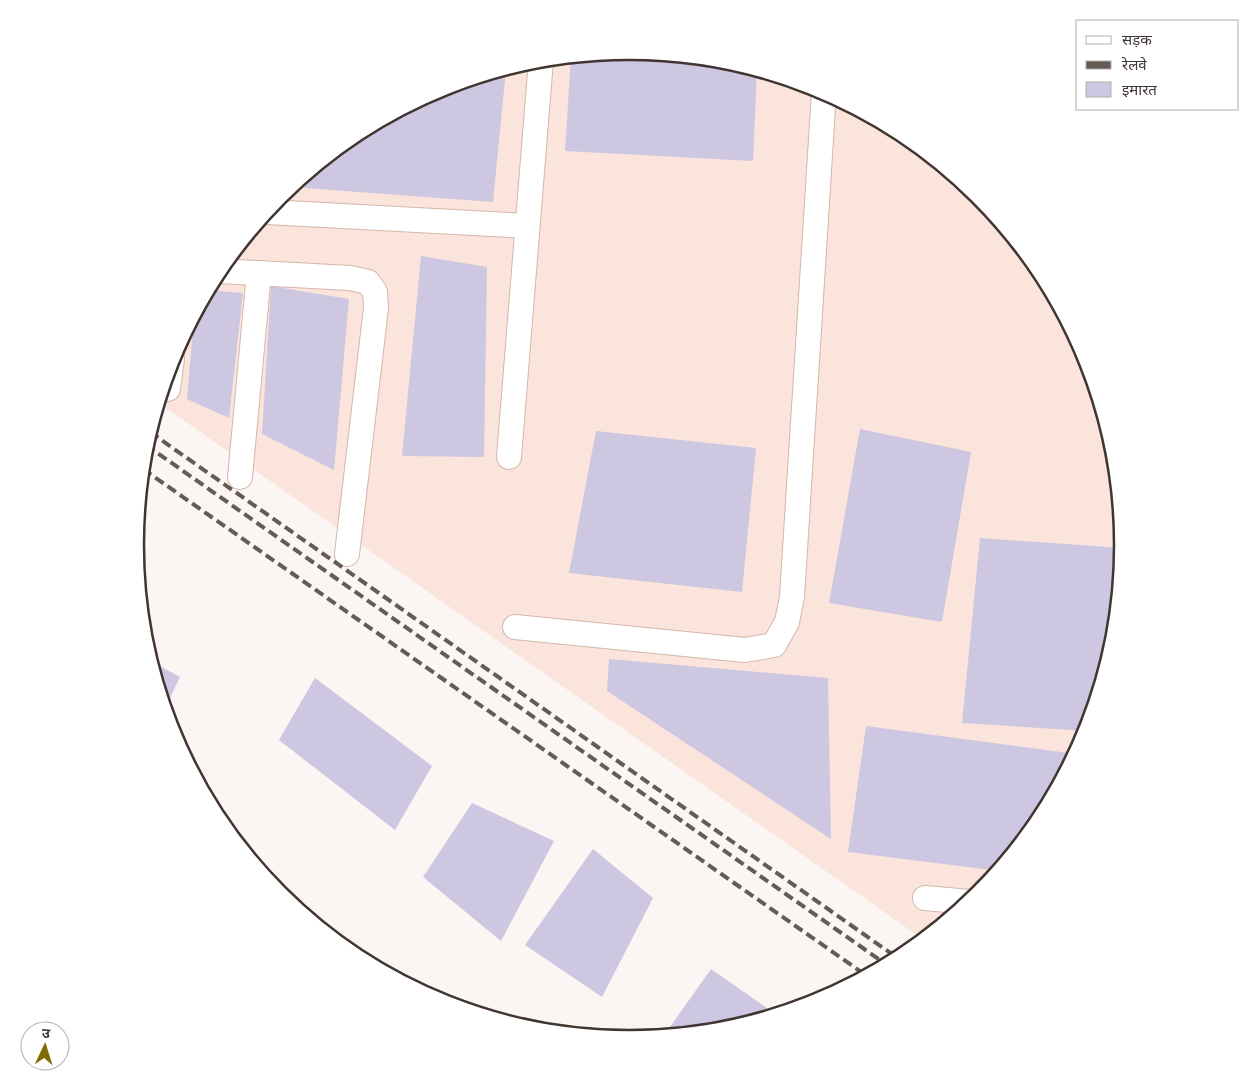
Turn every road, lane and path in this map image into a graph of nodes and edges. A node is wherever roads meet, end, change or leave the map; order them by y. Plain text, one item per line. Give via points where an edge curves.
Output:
1 (540, 68) edge
2 (823, 101) edge
3 (276, 212) edge
4 (527, 226) junction
5 (229, 272) edge
6 (259, 273) junction
7 (510, 457) dead end
8 (240, 477) dead end
9 (347, 554) dead end
10 (516, 627) dead end
11 (925, 898) dead end
12 (960, 901) edge

1 - 4 lane
2 - 10 lane via 792,598 787,622 774,645 745,650
3 - 4 lane
4 - 7 lane
5 - 6 lane
6 - 8 lane
6 - 9 lane via 350,278 368,282 375,292 376,308
11 - 12 lane

